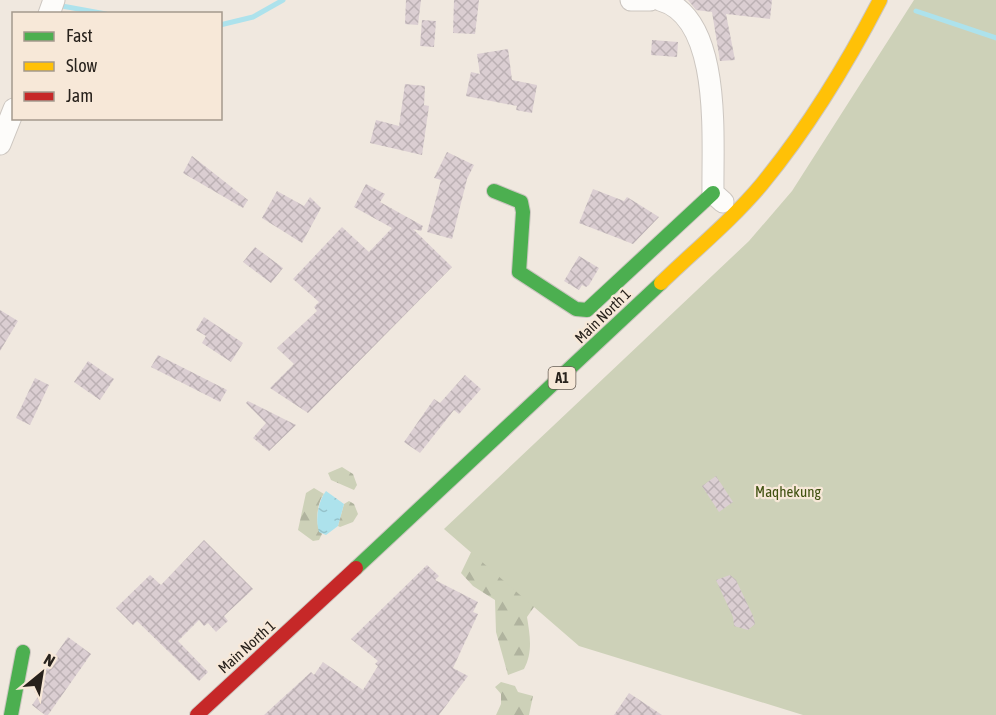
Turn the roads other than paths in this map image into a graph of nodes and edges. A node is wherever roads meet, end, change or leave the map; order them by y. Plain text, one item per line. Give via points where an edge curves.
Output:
1 (631, 0) edge
2 (650, 0) edge
3 (660, 0) edge
4 (880, 0) edge
5 (12, 114) edge
6 (0, 144) edge
7 (494, 191) dead end
8 (713, 193) junction
9 (732, 212) junction
10 (23, 652) dead end
11 (11, 715) edge
12 (197, 715) edge

1 - 2 street
3 - 8 street via 689,20 700,38 712,101
4 - 9 main road, Main North 1 / A1 via 812,114 761,184
5 - 6 street
7 - 8 main road via 521,202 519,272 576,309 587,310
8 - 9 street
9 - 12 main road, Main North 1 / A1 via 611,332
10 - 11 main road

